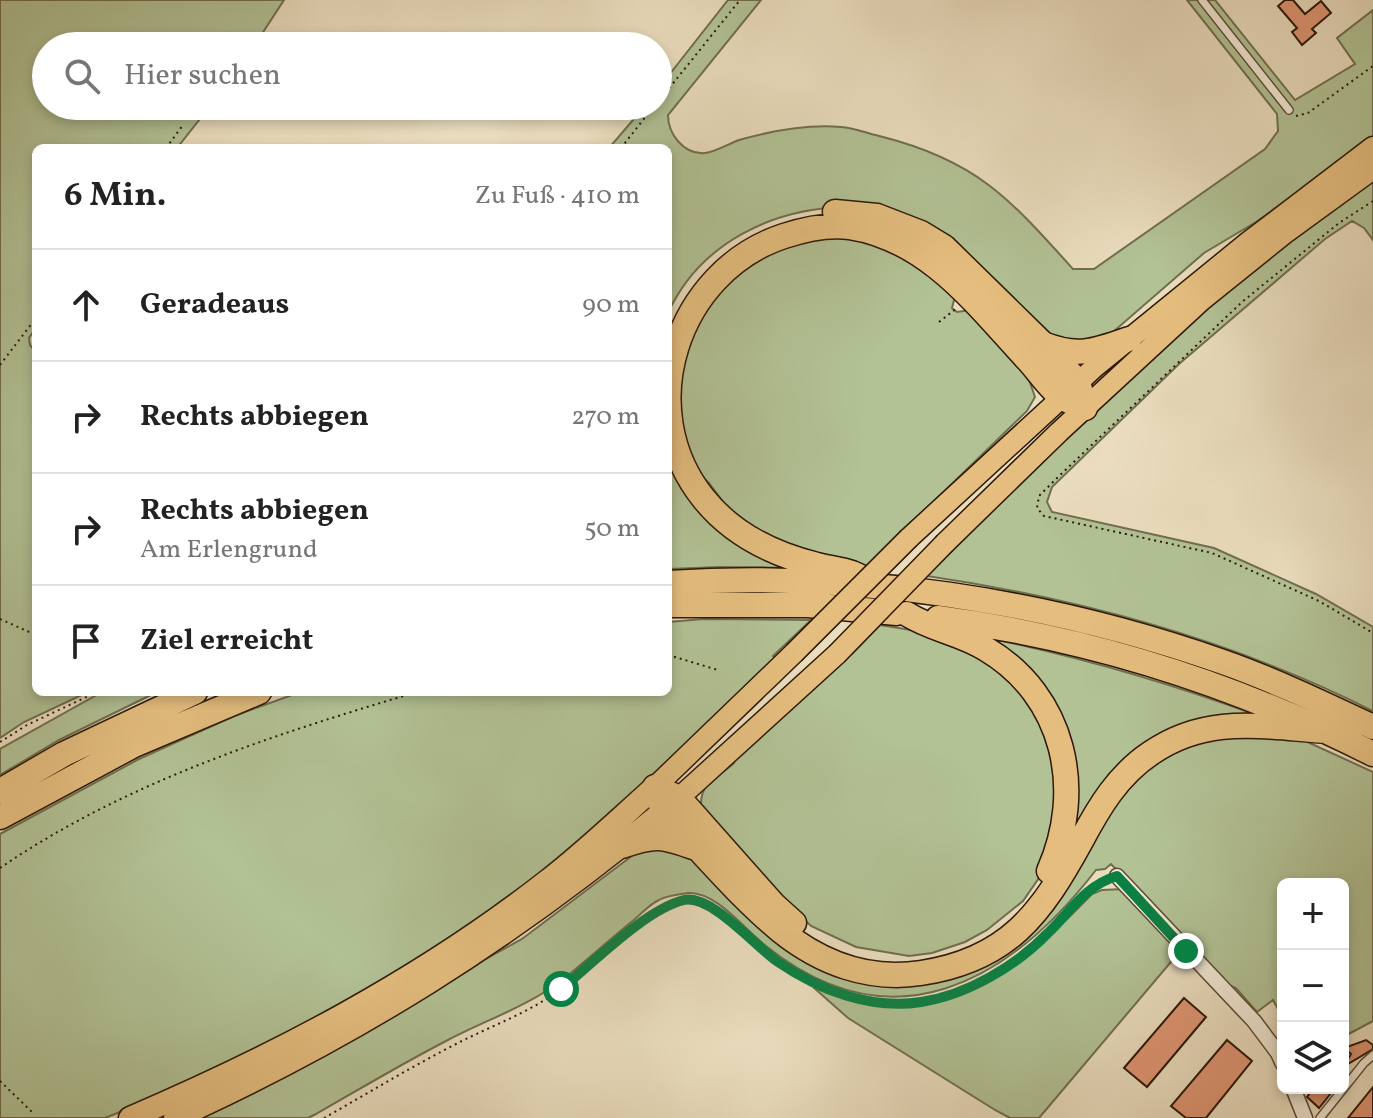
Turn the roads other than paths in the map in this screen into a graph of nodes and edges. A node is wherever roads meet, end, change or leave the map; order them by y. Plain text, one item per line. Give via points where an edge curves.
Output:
1 (1202, 0) edge
2 (1289, 110) road end
3 (1373, 147) edge
4 (1373, 169) edge
5 (672, 317) edge
6 (1129, 339) junction
7 (1043, 344) junction
8 (672, 363) edge
9 (1070, 390) junction
10 (1085, 408) junction
11 (672, 425) edge
12 (672, 583) edge
13 (885, 588) junction
14 (672, 605) edge
15 (907, 614) junction
16 (186, 696) edge
17 (250, 696) edge
18 (1373, 727) edge
19 (1327, 731) junction
20 (1373, 754) edge
21 (655, 787) junction
22 (0, 791) edge
23 (671, 805) junction
24 (0, 817) edge
25 (622, 846) junction
26 (698, 848) junction
27 (1113, 871) road end
28 (1277, 1052) edge
29 (1373, 1055) edge
30 (1295, 1094) edge
31 (130, 1118) edge
32 (175, 1118) edge
33 (1305, 1118) edge
34 (1320, 1118) edge

1 - 2 lane
3 - 6 main road
4 - 10 main road via 1223,282
5 - 7 highway via 705,269 742,239 800,215 850,212 901,224 944,247
6 - 7 highway via 1091,353
6 - 9 main road
7 - 9 highway
8 - 9 highway via 695,305 719,276 753,249 810,229 851,227 899,243 937,266
9 - 10 highway
9 - 21 main road, bridge via 909,538
10 - 23 main road, bridge via 837,654
11 - 13 highway via 679,452 704,498 726,522 771,550 850,572
12 - 13 highway via 752,580
13 - 18 highway via 984,600 1105,626 1224,662
14 - 15 highway via 808,605
15 - 19 highway via 1039,635 1140,661
15 - 23 highway via 1000,658 1037,697 1060,743 1068,791 1059,850 1038,890 1003,925 967,948 933,958 881,959 836,947 798,926
16 - 22 highway
17 - 24 highway via 134,745
19 - 20 highway
19 - 26 highway via 1235,724 1188,734 1151,753 1108,795 1059,882 1024,927 973,960 946,969 878,975 814,953 762,916
21 - 23 highway
21 - 31 highway via 545,883 414,973 269,1056
23 - 25 highway
23 - 26 highway
25 - 26 highway via 662,837
25 - 32 highway via 513,928 402,1001 287,1065
27 - 28 street
29 - 34 lane
30 - 33 street

